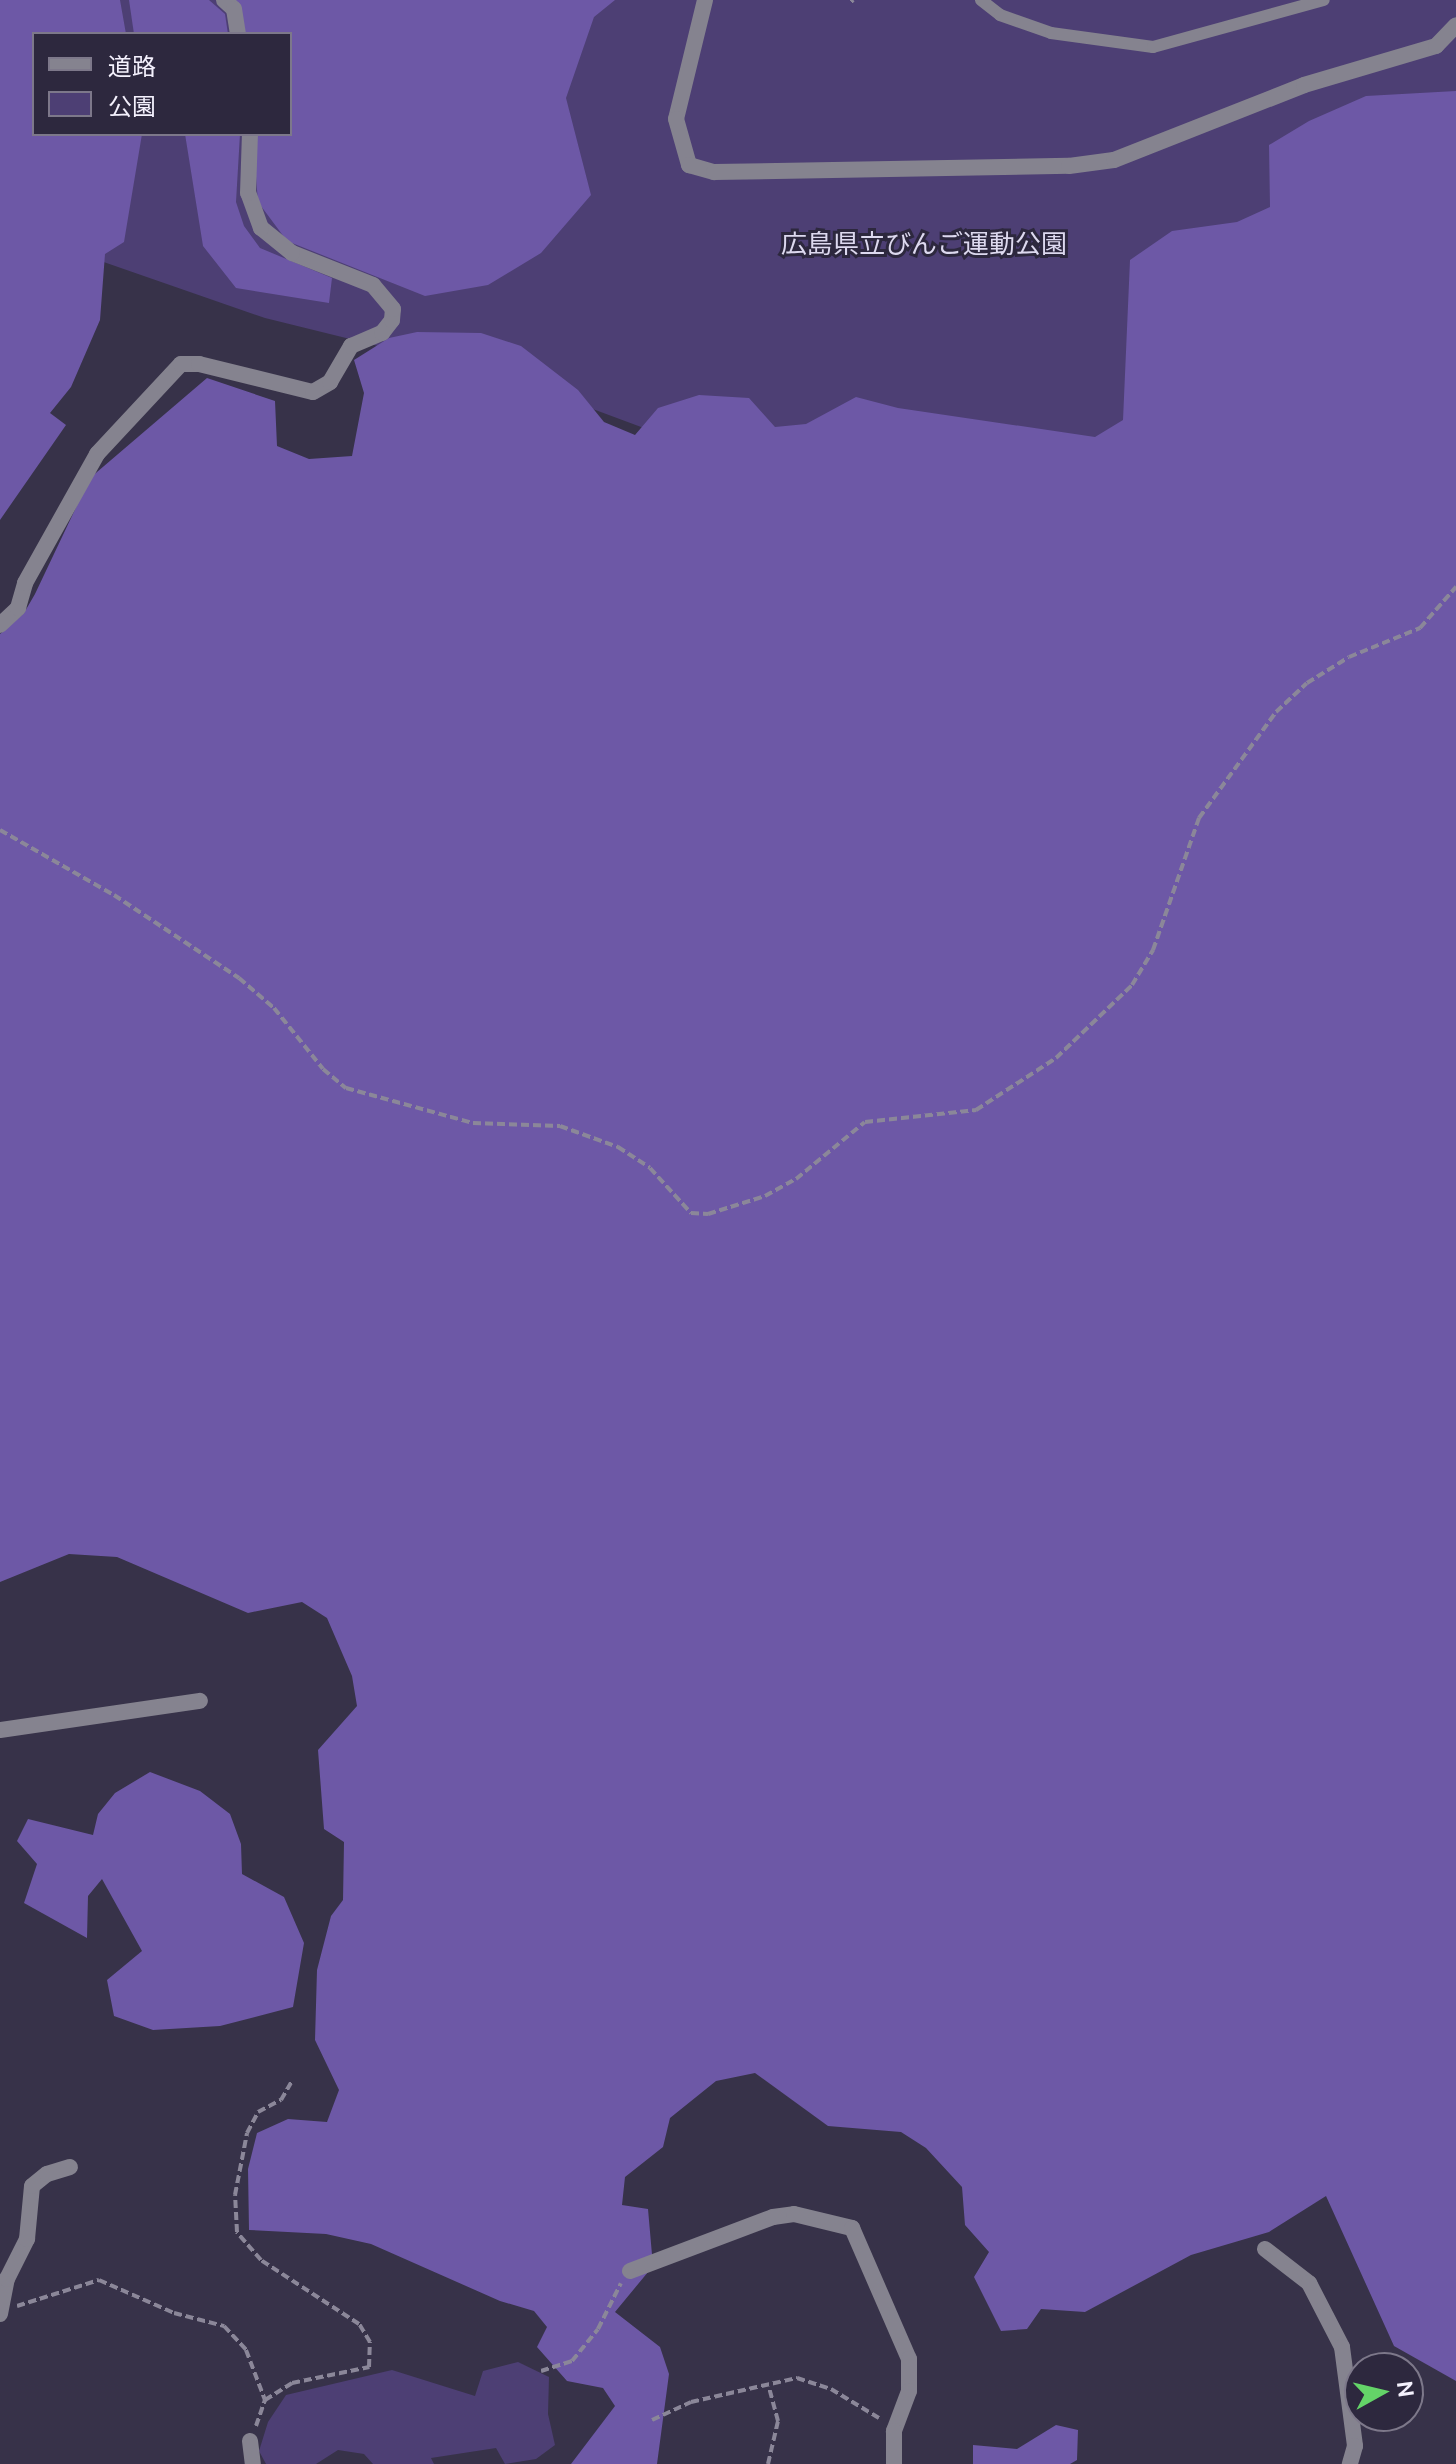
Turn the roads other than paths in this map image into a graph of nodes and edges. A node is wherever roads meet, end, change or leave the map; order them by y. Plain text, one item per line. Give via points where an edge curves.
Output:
1 (224, 0) edge
2 (705, 0) edge
3 (981, 0) edge
4 (1324, 0) edge
5 (1456, 25) edge
6 (238, 32) edge
7 (250, 136) edge
8 (0, 625) edge
9 (200, 1701) dead end
10 (0, 1730) edge
11 (70, 2167) dead end
12 (1265, 2249) dead end
13 (630, 2271) road end
14 (2, 2311) edge
15 (250, 2441) road end
16 (253, 2464) edge
17 (894, 2464) edge
18 (1350, 2464) edge

1 - 6 street via 234,9
2 - 5 street via 676,119 689,165 714,172 1069,166 1114,160 1304,85 1436,46
3 - 4 lane via 1000,15 1051,33 1153,47
7 - 8 street via 248,193 261,228 292,253 373,285 393,309 392,320 382,333 351,346 330,382 313,392 181,364 97,454 25,583 18,608
9 - 10 street
11 - 14 street via 32,2186 27,2239 7,2279
12 - 18 street via 1309,2283 1342,2347 1355,2446
13 - 17 street via 773,2217 794,2214 852,2228 909,2359 909,2391 894,2429
15 - 16 street

